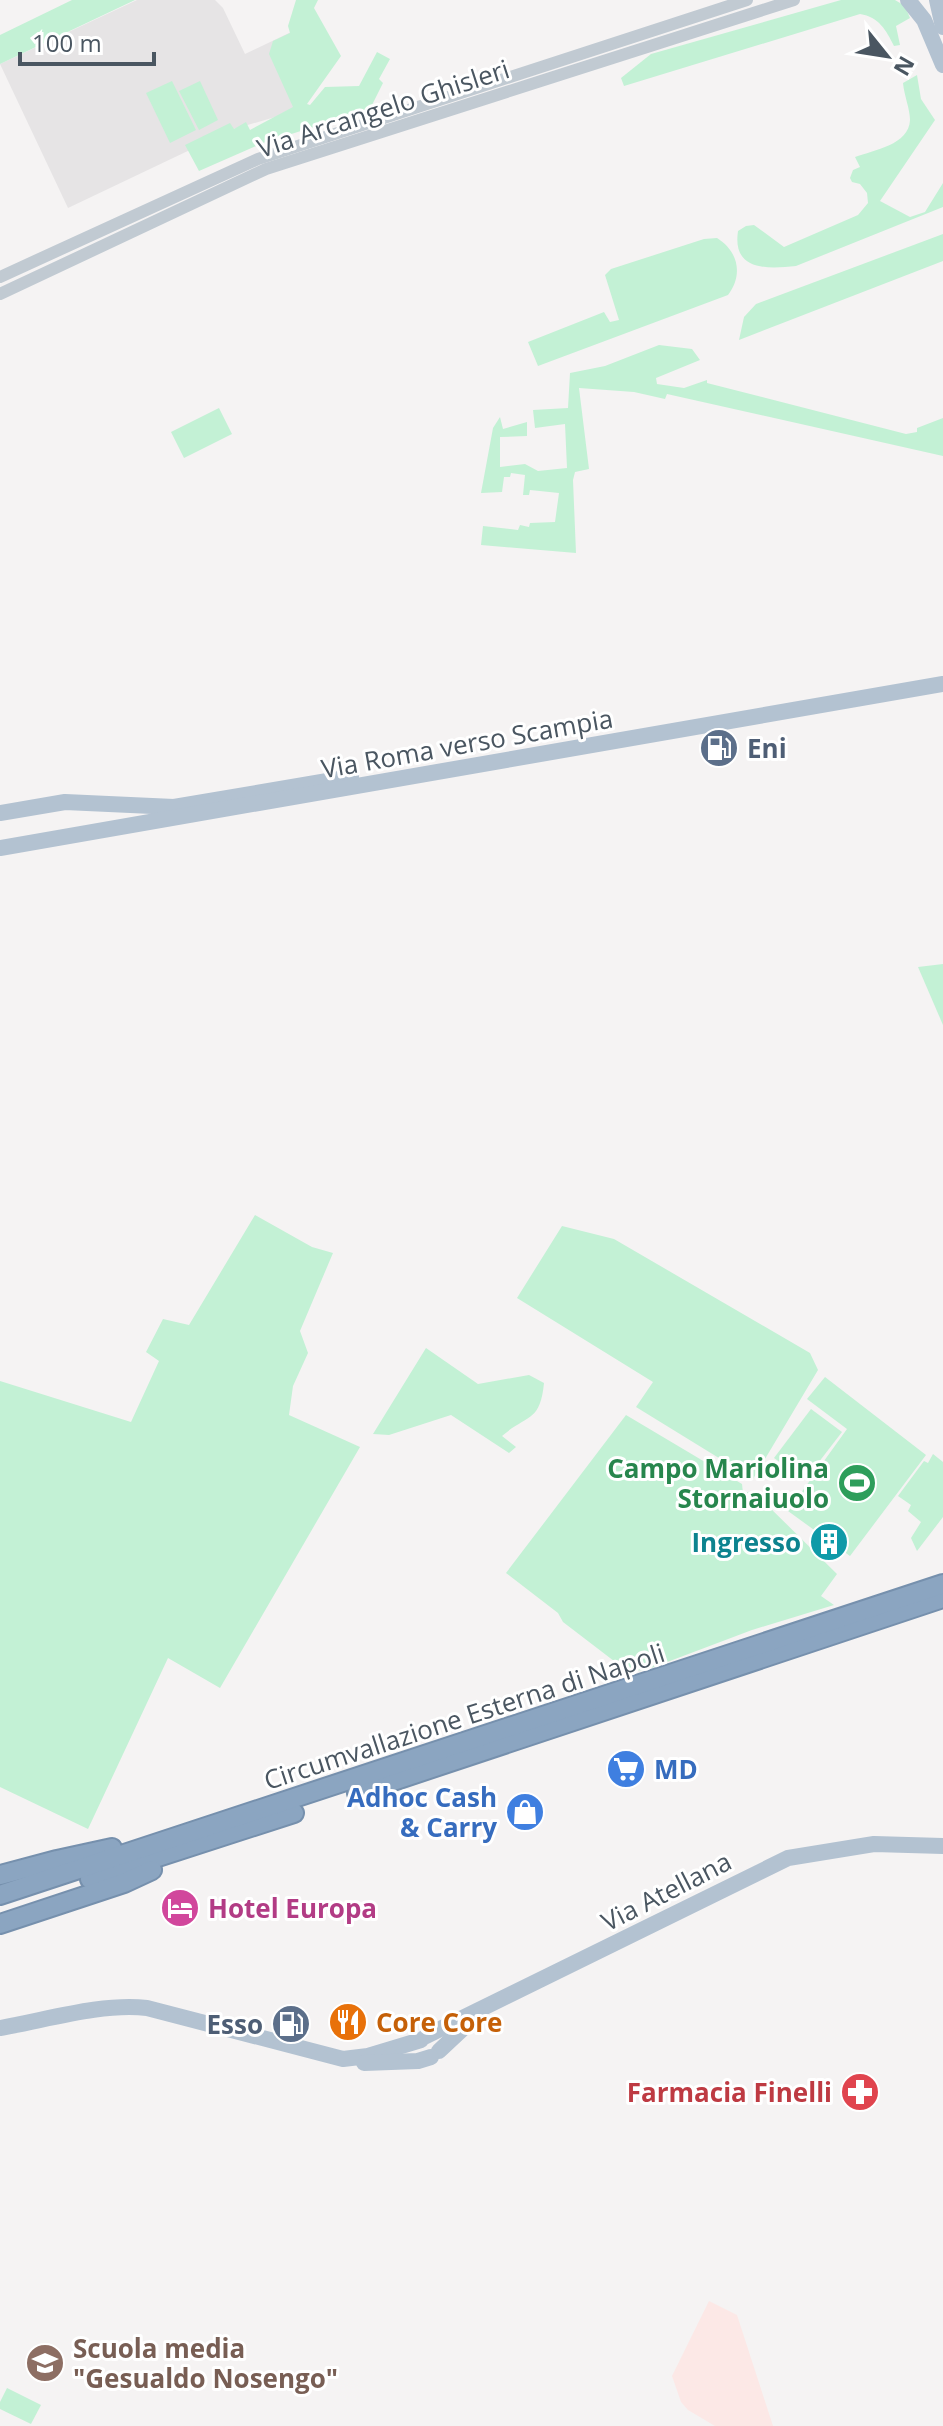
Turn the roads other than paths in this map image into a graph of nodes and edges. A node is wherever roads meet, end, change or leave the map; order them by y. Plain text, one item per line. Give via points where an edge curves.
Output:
1 (747, 0) edge
2 (794, 0) edge
3 (908, 0) edge
4 (937, 0) edge
5 (943, 27) edge
6 (943, 65) edge
7 (0, 277) edge
8 (0, 294) edge
9 (943, 674) edge
10 (943, 684) edge
11 (760, 711) junction
12 (106, 803) junction
13 (0, 813) edge
14 (92, 832) junction
15 (0, 848) edge
16 (943, 1584) edge
17 (943, 1598) edge
18 (174, 1839) junction
19 (208, 1842) junction
20 (943, 1846) edge
21 (0, 1875) edge
22 (0, 1895) edge
23 (0, 1908) edge
24 (0, 1924) edge
25 (488, 2005) junction
26 (0, 2028) edge
27 (423, 2038) junction
28 (435, 2054) junction
29 (343, 2059) junction

1 - 7 street, Via Arcangelo Ghisleri via 258,159
2 - 8 street, Via Arcangelo Ghisleri via 266,169
3 - 6 main road via 924,20
4 - 5 main road
9 - 11 main road, Via Roma verso Scampia
10 - 11 main road, Via Roma verso Scampia
11 - 12 main road, Via Roma verso Scampia via 174,807
11 - 14 main road, Via Roma verso Scampia
12 - 13 main road, Via Roma verso Scampia via 65,802
12 - 14 main road via 109,816
14 - 15 main road, Via Roma verso Scampia
16 - 18 highway, Circumvallazione Esterna di Napoli
17 - 19 highway, Circumvallazione Esterna di Napoli
18 - 21 highway
18 - 22 highway, Circumvallazione Esterna di Napoli
19 - 23 highway, Circumvallazione Esterna di Napoli
19 - 24 highway via 124,1883
20 - 25 main road, Via Atellana via 874,1844 788,1858
25 - 27 main road, Via Atellana
25 - 28 main road
26 - 29 main road, Via Atellana via 132,2007
27 - 28 main road via 421,2054
27 - 29 main road, Via Atellana
28 - 29 main road via 418,2061 375,2064

